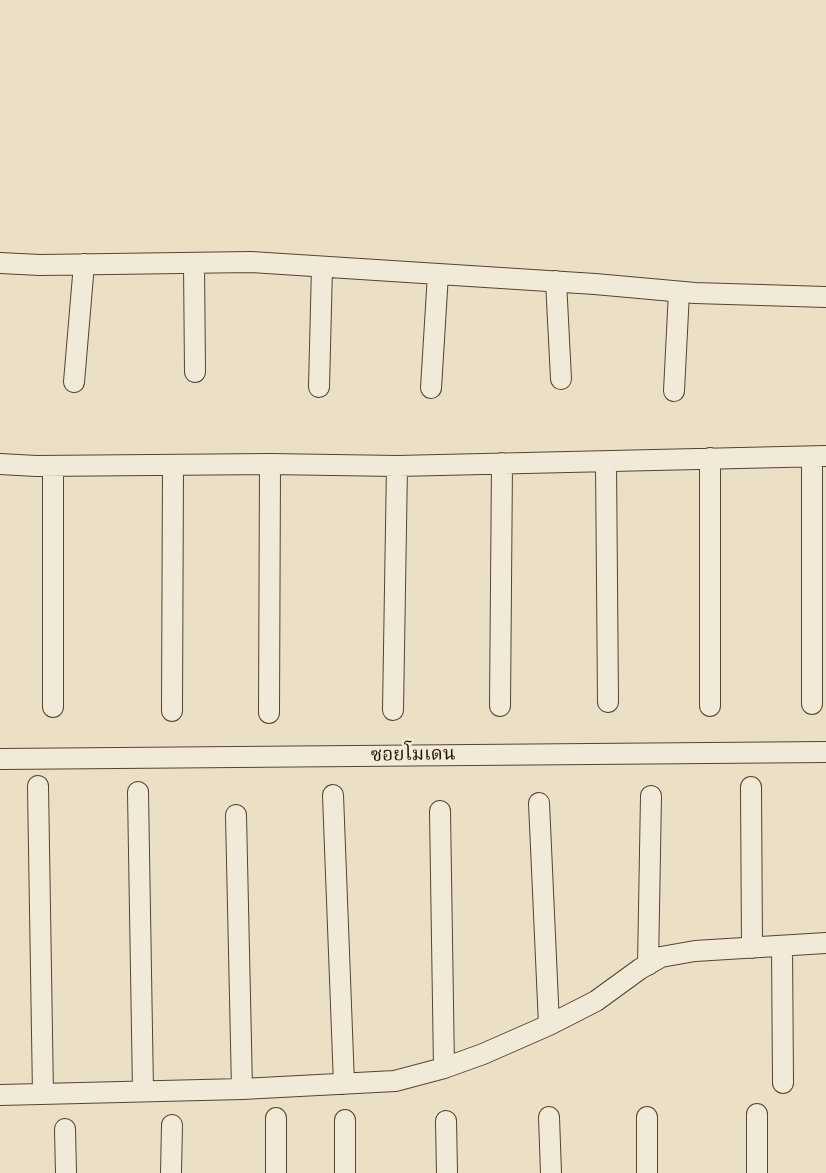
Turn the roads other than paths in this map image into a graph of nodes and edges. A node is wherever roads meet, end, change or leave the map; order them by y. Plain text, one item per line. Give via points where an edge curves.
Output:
1 (0, 263) edge
2 (194, 263) junction
3 (84, 264) junction
4 (322, 267) junction
5 (438, 274) junction
6 (556, 281) junction
7 (679, 292) junction
8 (826, 297) edge
9 (195, 372) dead end
10 (561, 380) dead end
11 (74, 382) dead end
12 (319, 387) dead end
13 (431, 388) dead end
14 (674, 391) dead end
15 (819, 456) edge
16 (710, 458) junction
17 (606, 462) junction
18 (502, 463) junction
19 (0, 464) edge
20 (270, 464) junction
21 (173, 465) junction
22 (53, 466) junction
23 (397, 466) junction
24 (608, 702) dead end
25 (812, 704) dead end
26 (500, 706) dead end
27 (710, 706) dead end
28 (53, 707) dead end
29 (393, 710) dead end
30 (172, 711) dead end
31 (269, 713) dead end
32 (826, 752) edge
33 (0, 759) edge
34 (38, 786) dead end
35 (751, 787) dead end
36 (138, 792) dead end
37 (333, 795) dead end
38 (651, 796) dead end
39 (539, 802) dead end
40 (440, 811) dead end
41 (236, 815) dead end
42 (826, 943) edge
43 (782, 946) junction
44 (752, 948) junction
45 (648, 965) junction
46 (550, 1025) junction
47 (444, 1068) junction
48 (783, 1083) dead end
49 (344, 1084) junction
50 (242, 1089) junction
51 (143, 1091) junction
52 (43, 1094) junction
53 (0, 1095) edge
54 (757, 1114) dead end
55 (550, 1117) dead end
56 (647, 1117) dead end
57 (276, 1118) dead end
58 (344, 1120) dead end
59 (446, 1121) dead end
60 (172, 1125) dead end
61 (65, 1129) dead end
62 (66, 1173) edge
63 (171, 1173) edge
64 (276, 1173) edge
65 (345, 1173) edge
66 (447, 1173) edge
67 (551, 1173) edge
68 (647, 1173) edge
69 (757, 1173) edge

1 - 3 street
2 - 3 street
2 - 4 street via 251,262
2 - 9 street
3 - 11 street
4 - 5 street
4 - 12 street
5 - 6 street
5 - 13 street
6 - 7 street
6 - 10 street
7 - 8 street
7 - 14 street
15 - 16 street
15 - 25 street
16 - 17 street
16 - 27 street
17 - 18 street
17 - 24 street
18 - 23 street
18 - 26 street
19 - 22 street
20 - 21 street
20 - 23 street
20 - 31 street
21 - 22 street
21 - 30 street
22 - 28 street
23 - 29 street
32 - 33 street, ซอยโมเดน
34 - 52 street
35 - 44 street
36 - 51 street
37 - 49 street
38 - 45 street
39 - 46 street
40 - 47 street
41 - 50 street
42 - 43 street
43 - 44 street
43 - 48 street
44 - 45 street via 695,951 662,957
45 - 46 street via 596,1001
46 - 47 street
47 - 49 street via 395,1081
49 - 50 street
50 - 51 street
51 - 52 street
52 - 53 street
54 - 69 street
55 - 67 street
56 - 68 street
57 - 64 street
58 - 65 street
59 - 66 street
60 - 63 street
61 - 62 street

